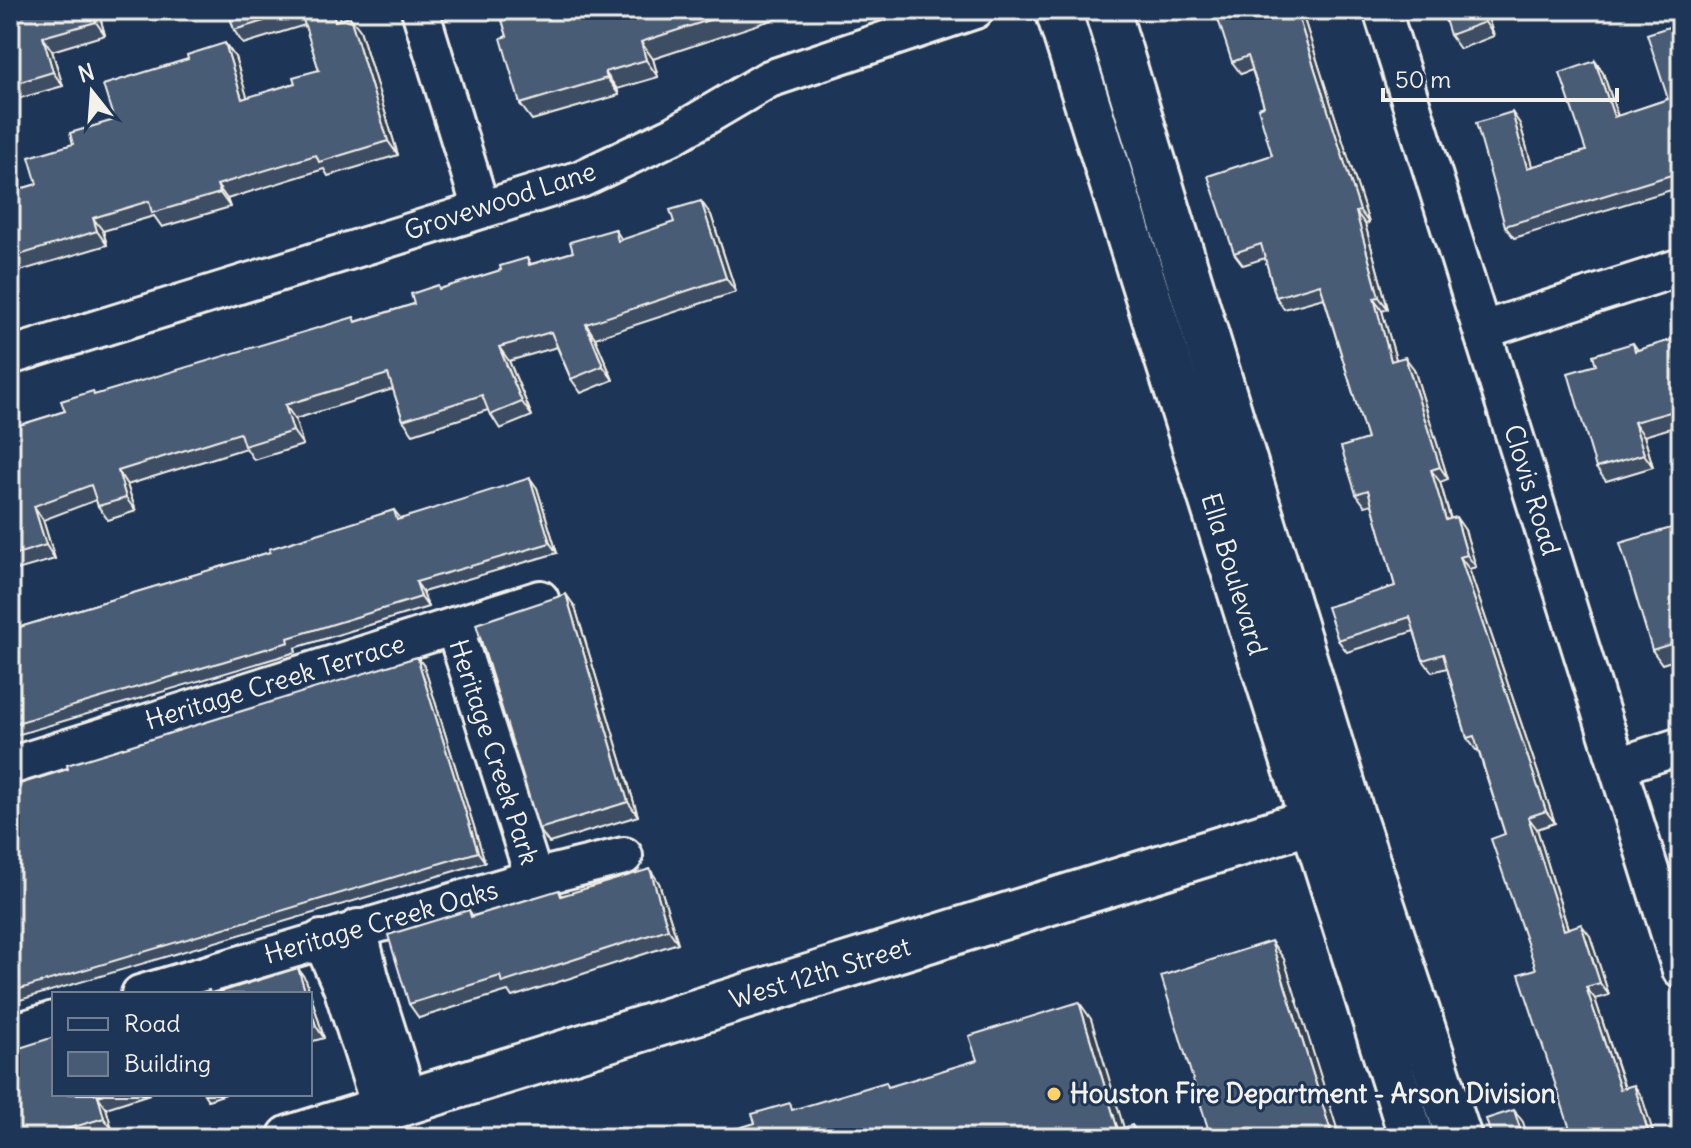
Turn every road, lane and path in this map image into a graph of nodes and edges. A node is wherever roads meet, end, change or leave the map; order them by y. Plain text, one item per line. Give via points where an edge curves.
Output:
1 (420, 10) edge
2 (975, 10) edge
3 (1058, 10) edge
4 (1107, 10) edge
5 (1382, 10) edge
6 (481, 209) junction
7 (1681, 267) edge
8 (1483, 330) junction
9 (10, 356) edge
10 (540, 599) edge
11 (454, 626) junction
12 (1681, 746) edge
13 (10, 766) edge
14 (1618, 766) junction
15 (1330, 815) junction
16 (624, 856) dead end
17 (534, 878) junction
18 (358, 928) junction
19 (321, 939) junction
20 (1681, 970) edge
21 (147, 992) edge
22 (52, 1021) edge
23 (10, 1034) edge
24 (395, 1106) junction
25 (290, 1138) edge
26 (1412, 1138) edge
27 (1459, 1138) edge

1 - 6 street
2 - 6 street, Grovewood Lane via 769,79 674,135 581,179
3 - 15 main road, Ella Boulevard
4 - 15 main road, Ella Boulevard
5 - 8 street, Clovis Road
6 - 9 street, Grovewood Lane
7 - 8 street
8 - 14 street, Clovis Road
10 - 11 street, Heritage Creek Terrace
11 - 13 street, Heritage Creek Terrace
11 - 17 street, Heritage Creek Park
12 - 14 street
14 - 20 street, Clovis Road
15 - 24 main road, West 12th Street
15 - 26 main road, Ella Boulevard
15 - 27 main road, Ella Boulevard
16 - 17 street, Heritage Creek Oaks
17 - 18 street, Heritage Creek Oaks
18 - 19 street, Heritage Creek Oaks
18 - 24 street
19 - 21 street, Heritage Creek Oaks
19 - 24 street
22 - 23 street
24 - 25 main road, West 12th Street

